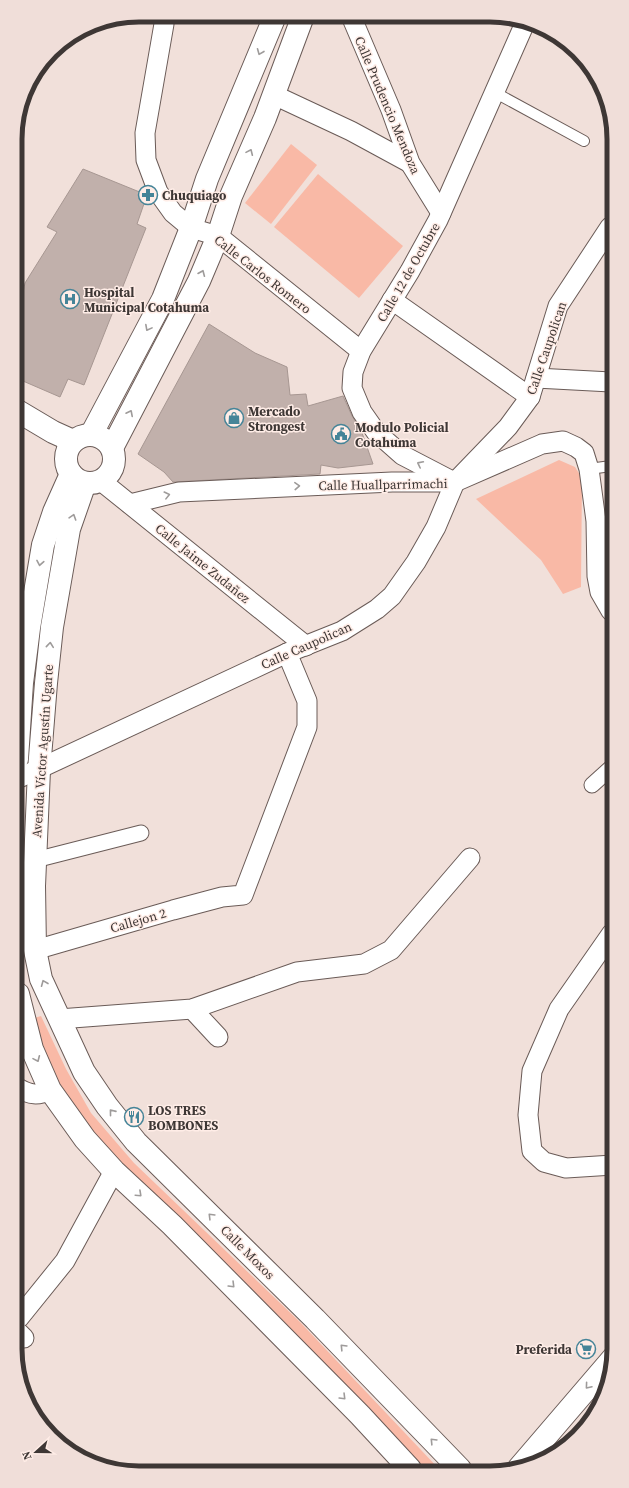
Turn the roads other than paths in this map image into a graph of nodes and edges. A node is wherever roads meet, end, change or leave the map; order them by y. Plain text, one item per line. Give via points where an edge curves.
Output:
1 (164, 22) edge
2 (272, 22) edge
3 (301, 22) edge
4 (354, 22) edge
5 (522, 26) edge
6 (494, 92) junction
7 (274, 95) junction
8 (584, 141) dead end
9 (410, 163) junction
10 (441, 212) junction
11 (192, 228) junction
12 (607, 232) edge
13 (218, 236) junction
14 (392, 300) junction
15 (361, 351) junction
16 (536, 378) junction
17 (607, 382) edge
18 (530, 397) junction
19 (22, 414) edge
20 (77, 442) junction
21 (112, 448) junction
22 (607, 467) edge
23 (589, 469) junction
24 (86, 480) junction
25 (455, 482) junction
26 (130, 504) junction
27 (607, 604) edge
28 (306, 646) junction
29 (287, 653) junction
30 (22, 683) edge
31 (39, 770) junction
32 (607, 772) edge
33 (22, 777) edge
34 (592, 785) dead end
35 (141, 833) dead end
36 (470, 858) dead end
37 (35, 860) junction
38 (607, 940) edge
39 (35, 950) junction
40 (192, 1008) junction
41 (22, 1010) edge
42 (59, 1019) junction
43 (218, 1037) dead end
44 (22, 1090) edge
45 (50, 1090) junction
46 (607, 1165) edge
47 (114, 1171) junction
48 (22, 1314) edge
49 (605, 1367) edge
50 (526, 1460) edge
51 (407, 1466) edge
52 (457, 1466) edge

1 - 11 street, Calle Carlos Romero via 145,133 146,160 158,192 173,213
2 -> 11 street via 207,178
3 - 7 street
4 - 9 street, Calle Prudencio Mendoza via 391,110
5 - 6 street, Calle 12 de Octubre
6 - 8 lane
6 - 10 street, Calle 12 de Octubre
7 - 9 street via 351,131
13 -> 7 street via 230,196
9 - 10 street, Calle Prudencio Mendoza
10 - 14 street, Calle 12 de Octubre
11 - 13 street, Calle Carlos Romero
11 -> 20 street via 163,299
12 - 16 street, Calle Caupolican via 558,306
13 - 15 street, Calle Carlos Romero
21 -> 13 street via 199,281
14 - 15 street, Calle 12 de Octubre
14 - 18 street
25 -> 15 street, Calle 12 de Octubre via 402,455 376,432 352,388 352,372
16 - 17 street
16 - 18 street, Calle Caupolican
18 - 25 street, Calle Caupolican via 508,427
19 - 20 street via 53,432
20 - 21 street via 103,438
20 - 24 street via 66,458 67,467
21 - 24 street via 115,463 112,471
22 - 23 lane
23 - 25 street, Calle Huallparrimachi via 584,453 563,441 542,444
23 - 27 street, Calle Huallparrimachi via 596,521 597,576 600,592
24 - 26 street, Calle Jaime Zudañez
24 -> 30 street, Avenida Víctor Agustín Ugarte via 54,512 43,545
31 -> 24 street, Avenida Víctor Agustín Ugarte via 56,605 69,529
26 -> 25 street, Calle Huallparrimachi via 179,492 392,482
25 - 28 street, Calle Caupolican via 436,527 392,596 342,632
26 - 28 street, Calle Jaime Zudañez
28 - 29 street, Calle Caupolican
29 - 31 street, Calle Caupolican
29 - 39 street, Callejon 2 via 307,701 307,727 243,895 222,897
31 - 33 street, Calle Caupolican
31 - 37 street, Avenida Víctor Agustín Ugarte
32 - 34 street
35 - 37 street
36 - 40 street via 391,950 364,964 297,972
37 - 39 street, Avenida Víctor Agustín Ugarte
38 - 46 street via 559,1010 532,1071 528,1115 532,1151 544,1162 566,1168
42 -> 39 street, Avenida Víctor Agustín Ugarte via 41,979
40 - 42 street
40 - 43 street
41 -> 45 street via 32,1049
52 -> 42 street, Calle Moxos via 316,1319 136,1142 84,1072
44 - 45 street via 30,1094 42,1094
45 - 47 street via 85,1139
47 - 48 street via 65,1260
47 -> 51 street via 260,1313
49 -> 50 street

